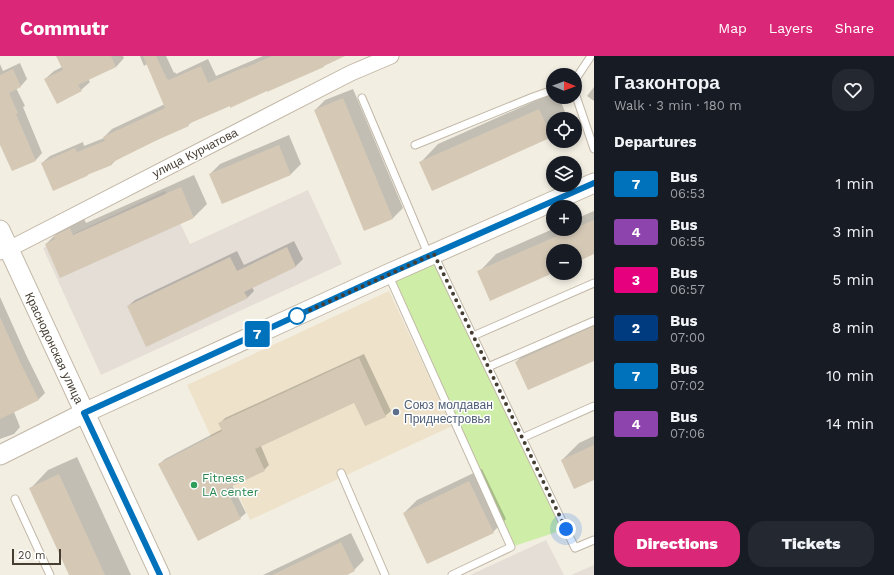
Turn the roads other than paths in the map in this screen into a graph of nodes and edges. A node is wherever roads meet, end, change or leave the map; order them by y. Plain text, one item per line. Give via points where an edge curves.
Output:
1 (391, 56) edge
2 (591, 56) edge
3 (582, 70) edge
4 (546, 92) edge
5 (362, 98) dead end
6 (579, 104) edge
7 (415, 145) dead end
8 (594, 149) edge
9 (594, 183) edge
10 (0, 230) edge
11 (4, 250) edge
12 (431, 255) junction
13 (388, 274) junction
14 (594, 283) edge
15 (594, 321) edge
16 (473, 336) junction
17 (488, 367) junction
18 (594, 406) edge
19 (84, 413) junction
20 (522, 438) junction
21 (0, 455) edge
22 (341, 472) dead end
23 (16, 499) dead end
24 (594, 540) edge
25 (50, 575) edge
26 (160, 575) edge
27 (385, 575) edge
28 (452, 575) edge

1 - 11 street, улица Курчатова via 351,73
2 - 3 lane
4 - 7 lane
5 - 12 lane
6 - 8 lane
9 - 12 street
10 - 11 street, Краснодонская улица
11 - 19 street, Краснодонская улица
12 - 13 street
12 - 16 lane
13 - 19 street
13 - 28 lane via 511,547
14 - 16 lane
15 - 17 lane
16 - 17 lane
17 - 20 lane
18 - 20 lane
19 - 21 street
19 - 26 street, Краснодонская улица
20 - 24 lane via 575,548
22 - 27 lane
23 - 25 lane

